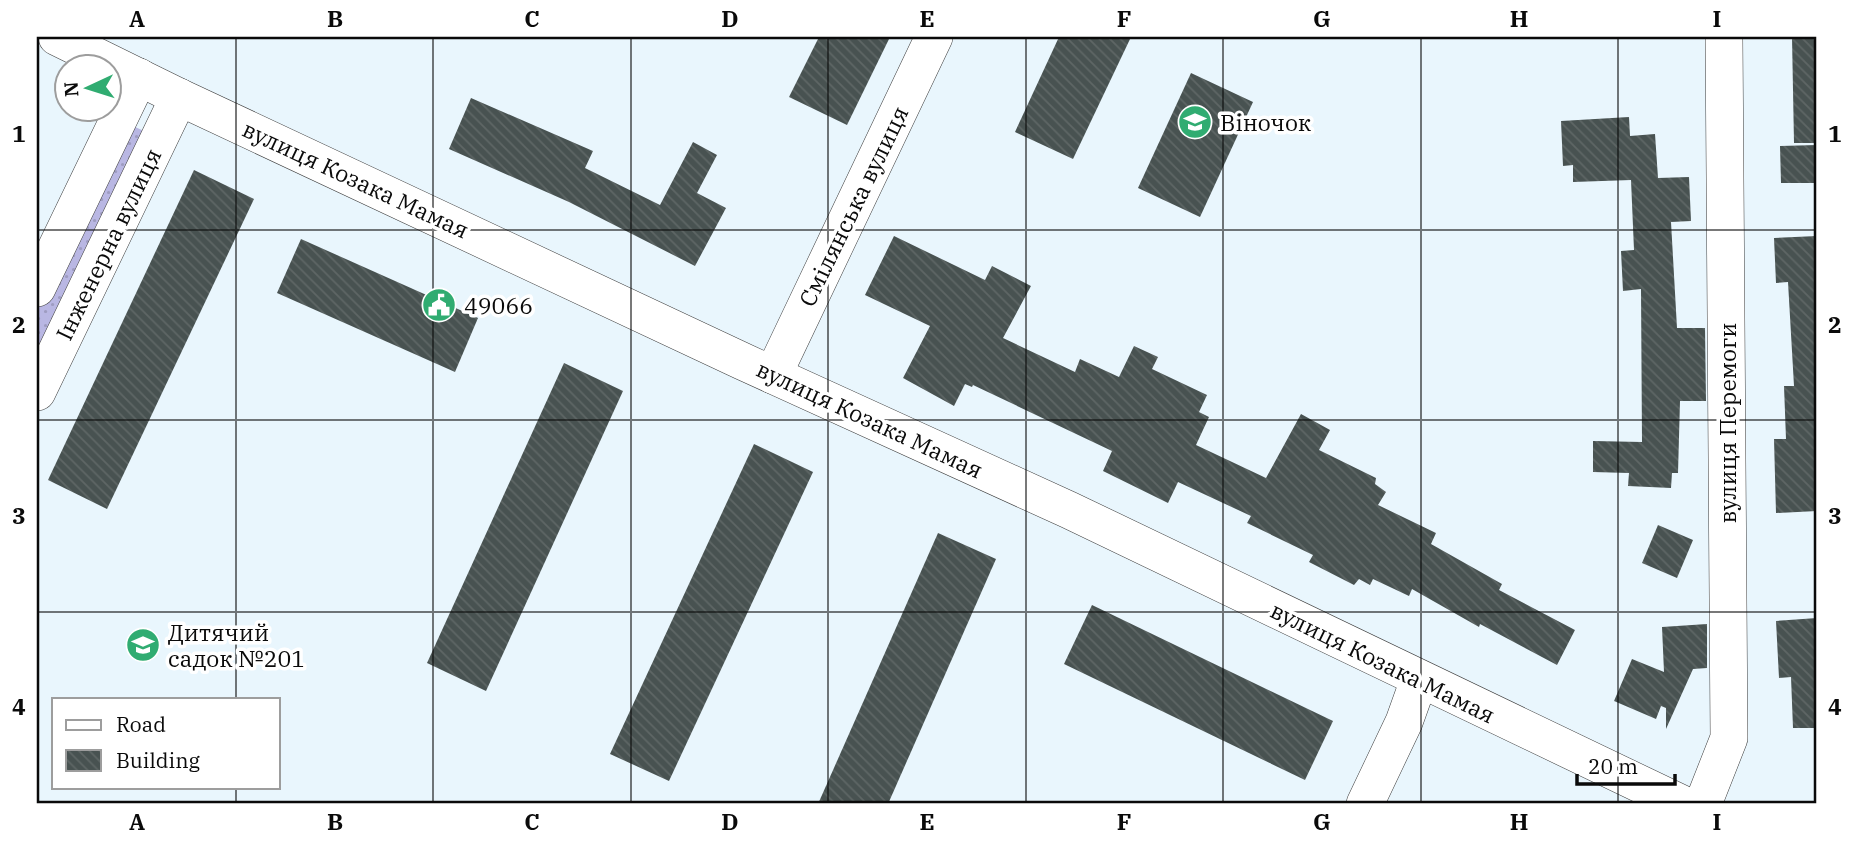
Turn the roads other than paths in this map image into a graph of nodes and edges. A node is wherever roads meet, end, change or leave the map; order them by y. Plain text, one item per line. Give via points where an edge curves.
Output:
1 (57, 37) edge
2 (934, 37) edge
3 (1724, 37) edge
4 (139, 77) junction
5 (179, 97) junction
6 (37, 288) edge
7 (772, 375) junction
8 (37, 392) edge
9 (1419, 680) junction
10 (1365, 804) edge
11 (1682, 804) edge
12 (1703, 804) edge

1 - 4 street, вулиця Козака Мамая
2 - 7 street, Смілянська вулиця
3 - 12 street, вулиця Перемоги via 1729,738
4 - 5 street, вулиця Козака Мамая
4 - 6 street, Інженерна вулиця
5 - 7 street, вулиця Козака Мамая
5 - 8 street, Інженерна вулиця
7 - 9 street, вулиця Козака Мамая via 1069,510
9 - 10 street
9 - 11 street, вулиця Козака Мамая

